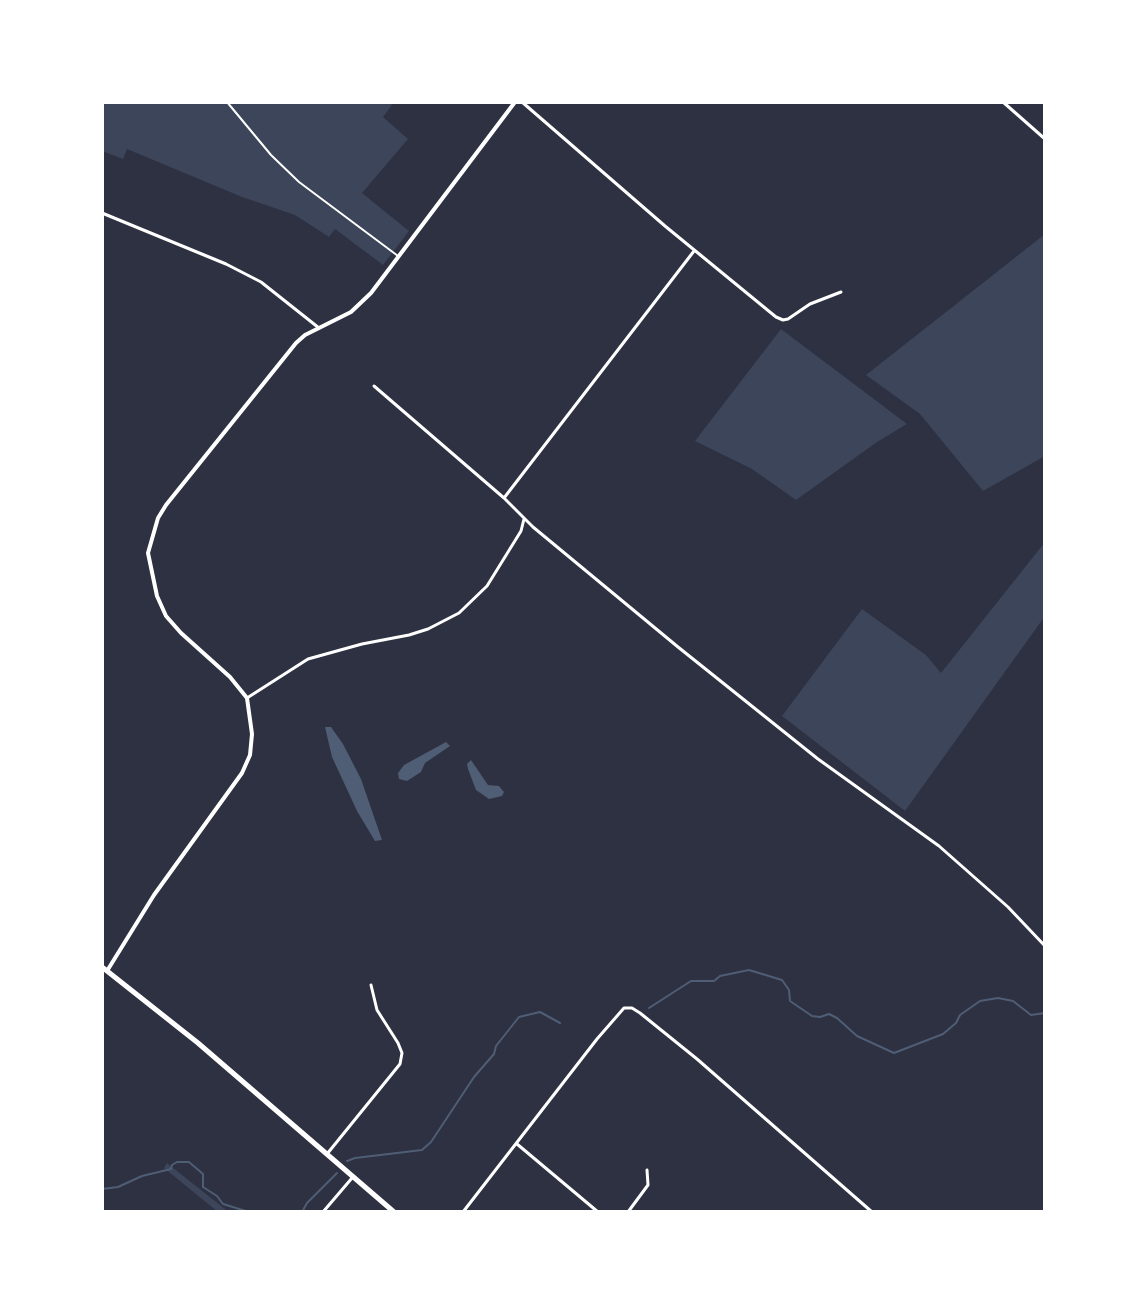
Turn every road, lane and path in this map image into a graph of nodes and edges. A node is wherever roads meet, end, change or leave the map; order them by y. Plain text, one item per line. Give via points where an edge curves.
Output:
1 (227, 102) edge
2 (515, 102) edge
3 (522, 102) edge
4 (1003, 102) edge
5 (1045, 139) edge
6 (102, 213) edge
7 (694, 251) junction
8 (399, 257) junction
9 (841, 292) dead end
10 (319, 328) junction
11 (374, 386) dead end
12 (504, 498) junction
13 (524, 519) junction
14 (247, 698) junction
15 (1045, 946) edge
16 (105, 969) edge
17 (371, 985) dead end
18 (517, 1144) junction
19 (327, 1154) junction
20 (647, 1170) dead end
21 (353, 1177) junction
22 (323, 1212) edge
23 (394, 1212) edge
24 (463, 1212) edge
25 (598, 1212) edge
26 (628, 1212) edge
27 (872, 1212) edge

1 - 8 lane via 299,182
2 - 8 street
3 - 7 street
4 - 5 street
6 - 10 street via 226,264 282,297
7 - 9 street via 783,320
7 - 12 street
8 - 10 street via 351,312
10 - 14 street via 287,353 166,505 148,553 166,616
11 - 12 street
12 - 13 street
13 - 14 street via 487,586 459,613 409,635 308,659
13 - 15 street via 792,739 939,846
14 - 16 street via 252,734 242,773
16 - 19 main road
17 - 19 street via 377,1010 402,1053 400,1064
18 - 24 street
18 - 25 street
18 - 27 street via 603,1031 624,1008 632,1008
19 - 21 main road
20 - 26 street via 648,1185
21 - 22 street
21 - 23 main road

